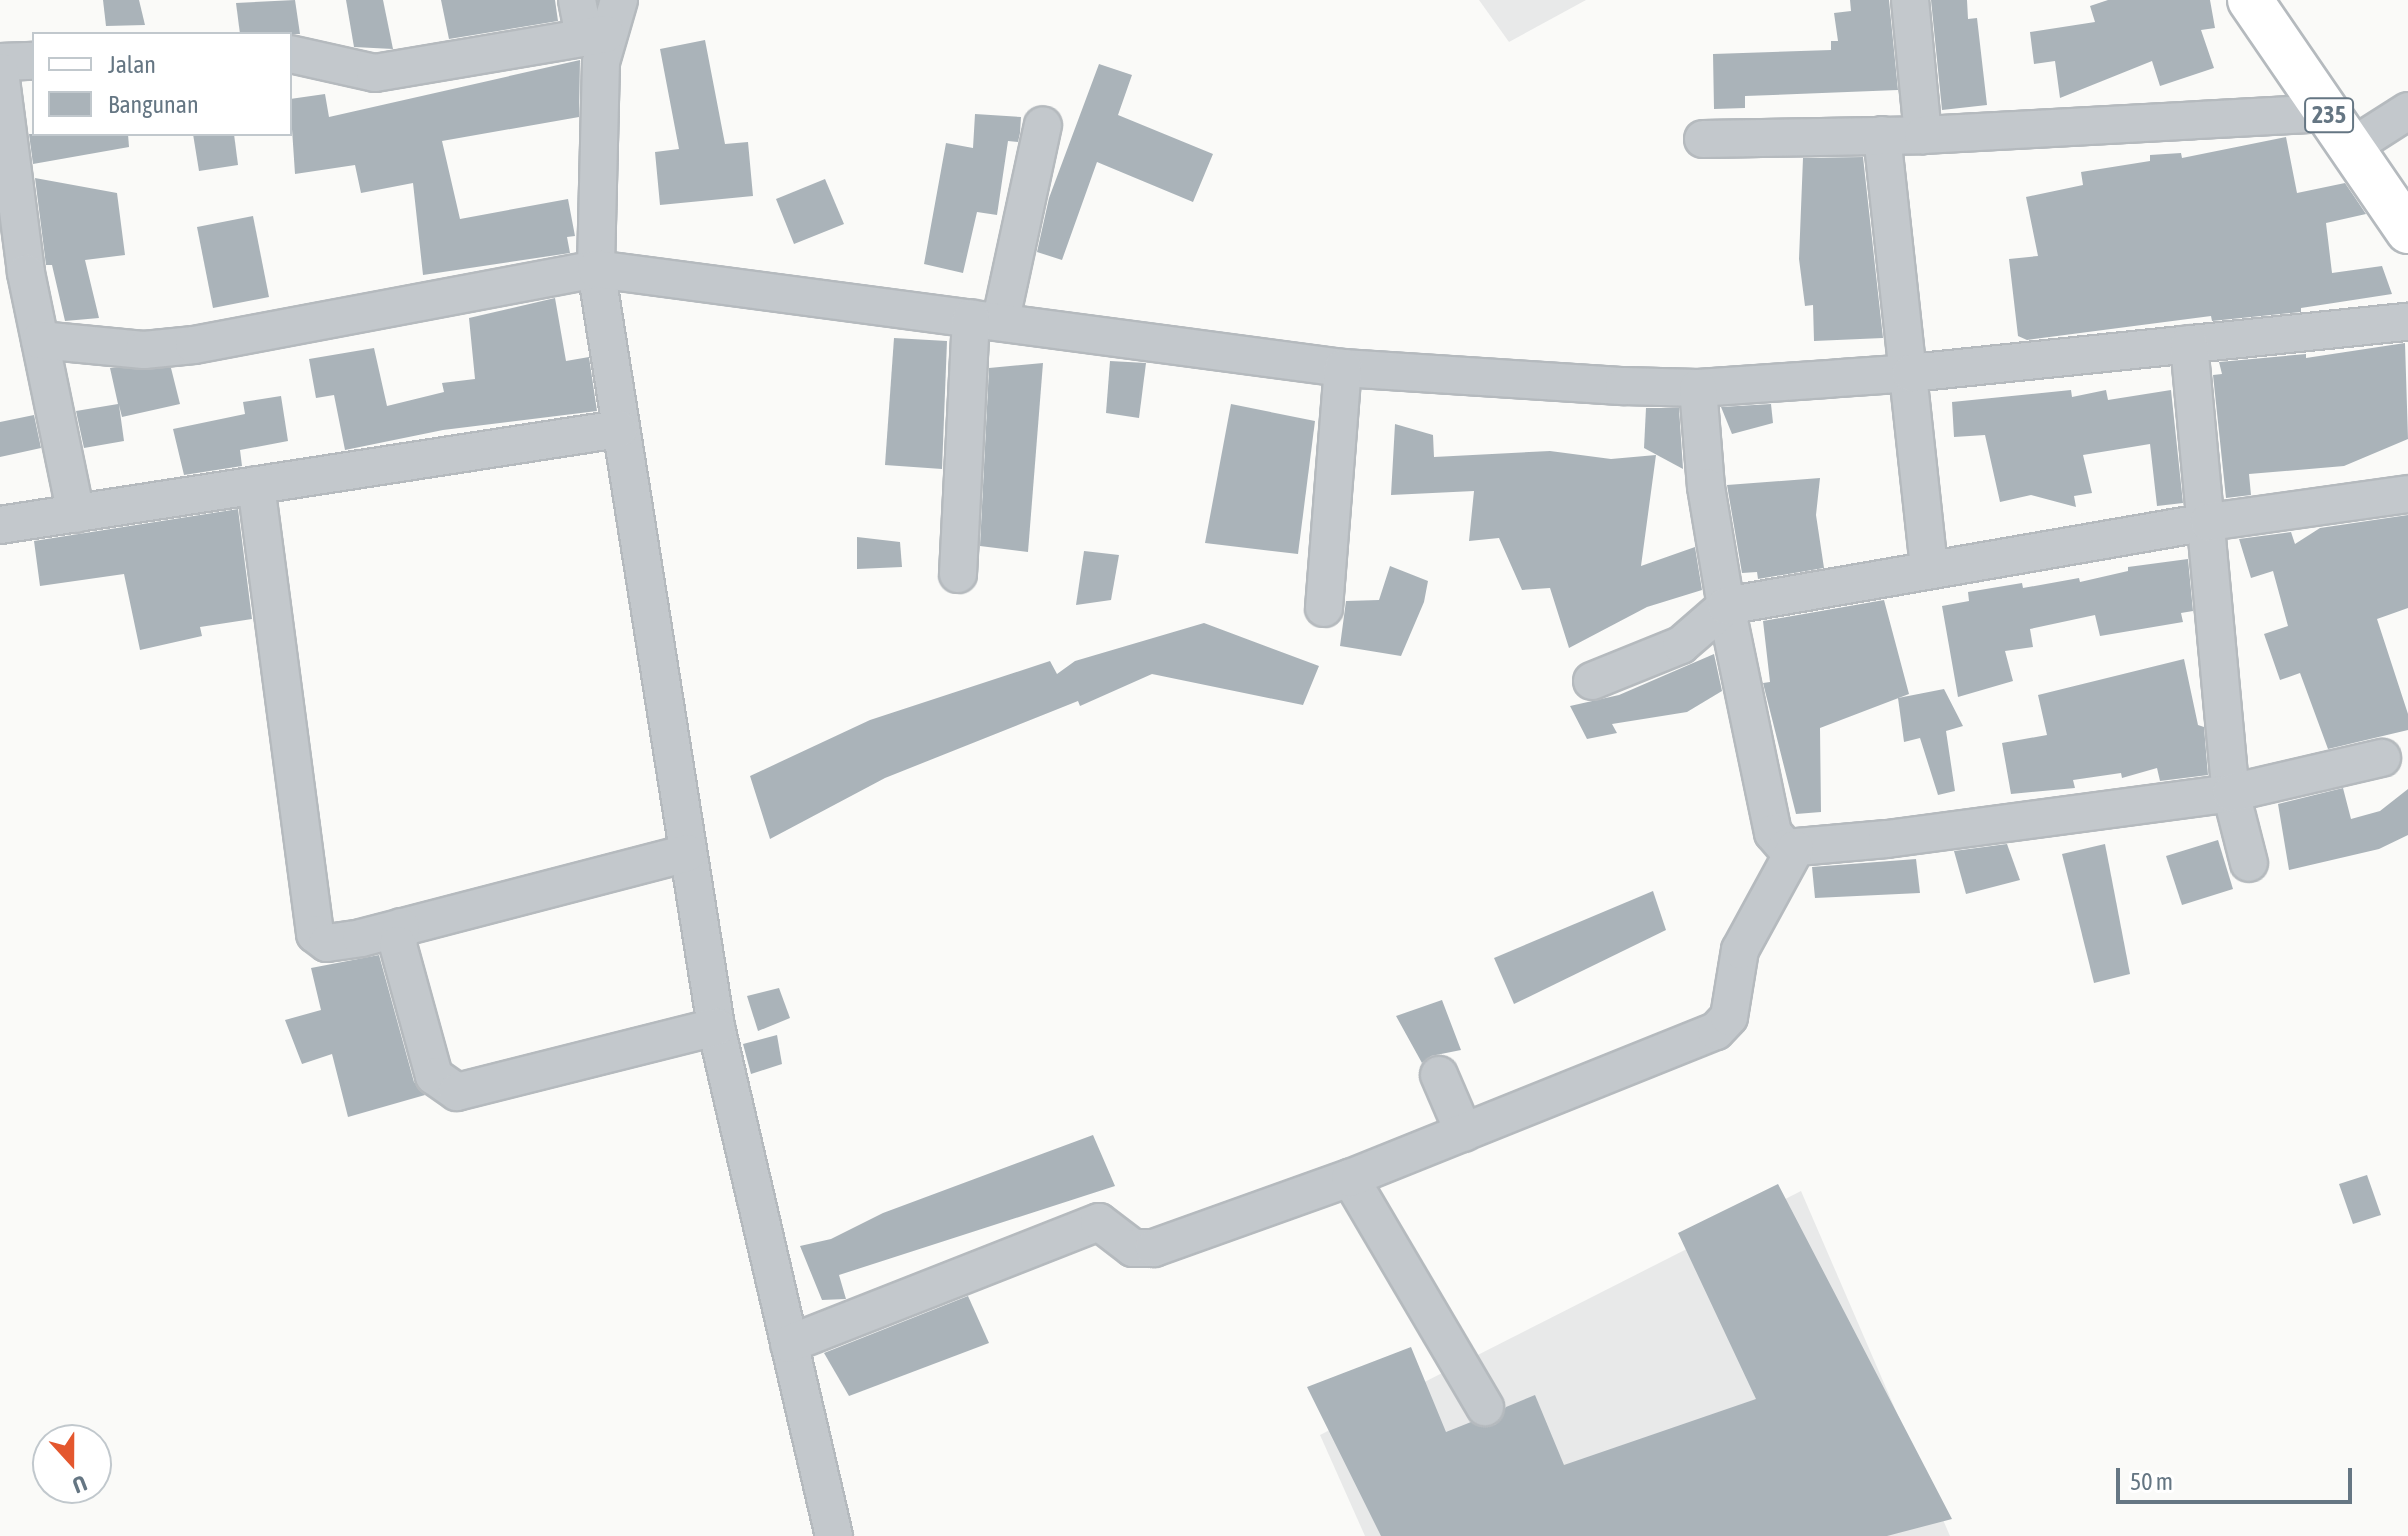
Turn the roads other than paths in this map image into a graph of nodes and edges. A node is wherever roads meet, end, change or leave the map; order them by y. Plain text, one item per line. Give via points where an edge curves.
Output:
1 (619, 0) edge
2 (1910, 0) edge
3 (2250, 0) edge
4 (589, 23) edge
5 (292, 54) edge
6 (32, 61) edge
7 (0, 62) edge
8 (0, 72) edge
9 (2408, 111) edge
10 (1043, 125) dead end
11 (2338, 130) junction
12 (1882, 135) junction
13 (1923, 135) junction
14 (1703, 139) dead end
15 (2408, 231) edge
16 (596, 269) junction
17 (986, 318) junction
18 (2408, 322) edge
19 (40, 340) junction
20 (2189, 344) junction
21 (1343, 368) junction
22 (1911, 373) junction
23 (1698, 388) junction
24 (619, 429) junction
25 (256, 485) junction
26 (2408, 494) edge
27 (76, 514) junction
28 (2209, 522) junction
29 (0, 525) edge
30 (1929, 569) junction
31 (958, 574) dead end
32 (1726, 606) junction
33 (1324, 608) dead end
34 (1592, 681) dead end
35 (2382, 758) dead end
36 (2231, 793) junction
37 (1795, 849) junction
38 (687, 853) junction
39 (2249, 863) dead end
40 (401, 927) junction
41 (716, 1027) junction
42 (1439, 1075) dead end
43 (1464, 1133) junction
44 (1350, 1178) junction
45 (789, 1344) junction
46 (1485, 1407) dead end
47 (834, 1536) edge

1 - 4 street
2 - 13 street
3 - 11 main road, 235
4 - 5 street via 375,73
4 - 16 street
6 - 7 street
8 - 19 street
9 - 11 street
10 - 17 street
11 - 13 street
11 - 15 main road, 235
12 - 13 street
12 - 14 street
12 - 22 street
16 - 17 street
16 - 19 street via 194,345 144,350
16 - 24 street
17 - 21 street
17 - 31 street
18 - 20 street
19 - 27 street
20 - 22 street
20 - 28 street
21 - 23 street
21 - 33 street
22 - 23 street
22 - 30 street
23 - 32 street via 1706,487
24 - 25 street
24 - 38 street
25 - 27 street
25 - 40 street via 315,934 327,943
26 - 28 street
27 - 29 street
28 - 30 street
28 - 36 street
30 - 32 street
32 - 34 street via 1681,645
32 - 37 street via 1773,833 1780,844
35 - 36 street
36 - 37 street
36 - 39 street
37 - 43 street via 1740,950 1733,1001 1723,1027
38 - 40 street
38 - 41 street
40 - 41 street via 398,945 434,1076 457,1092
41 - 45 street
42 - 43 street
43 - 44 street
44 - 45 street via 1147,1250 1133,1248 1103,1221 1093,1223
44 - 46 street
45 - 47 street

